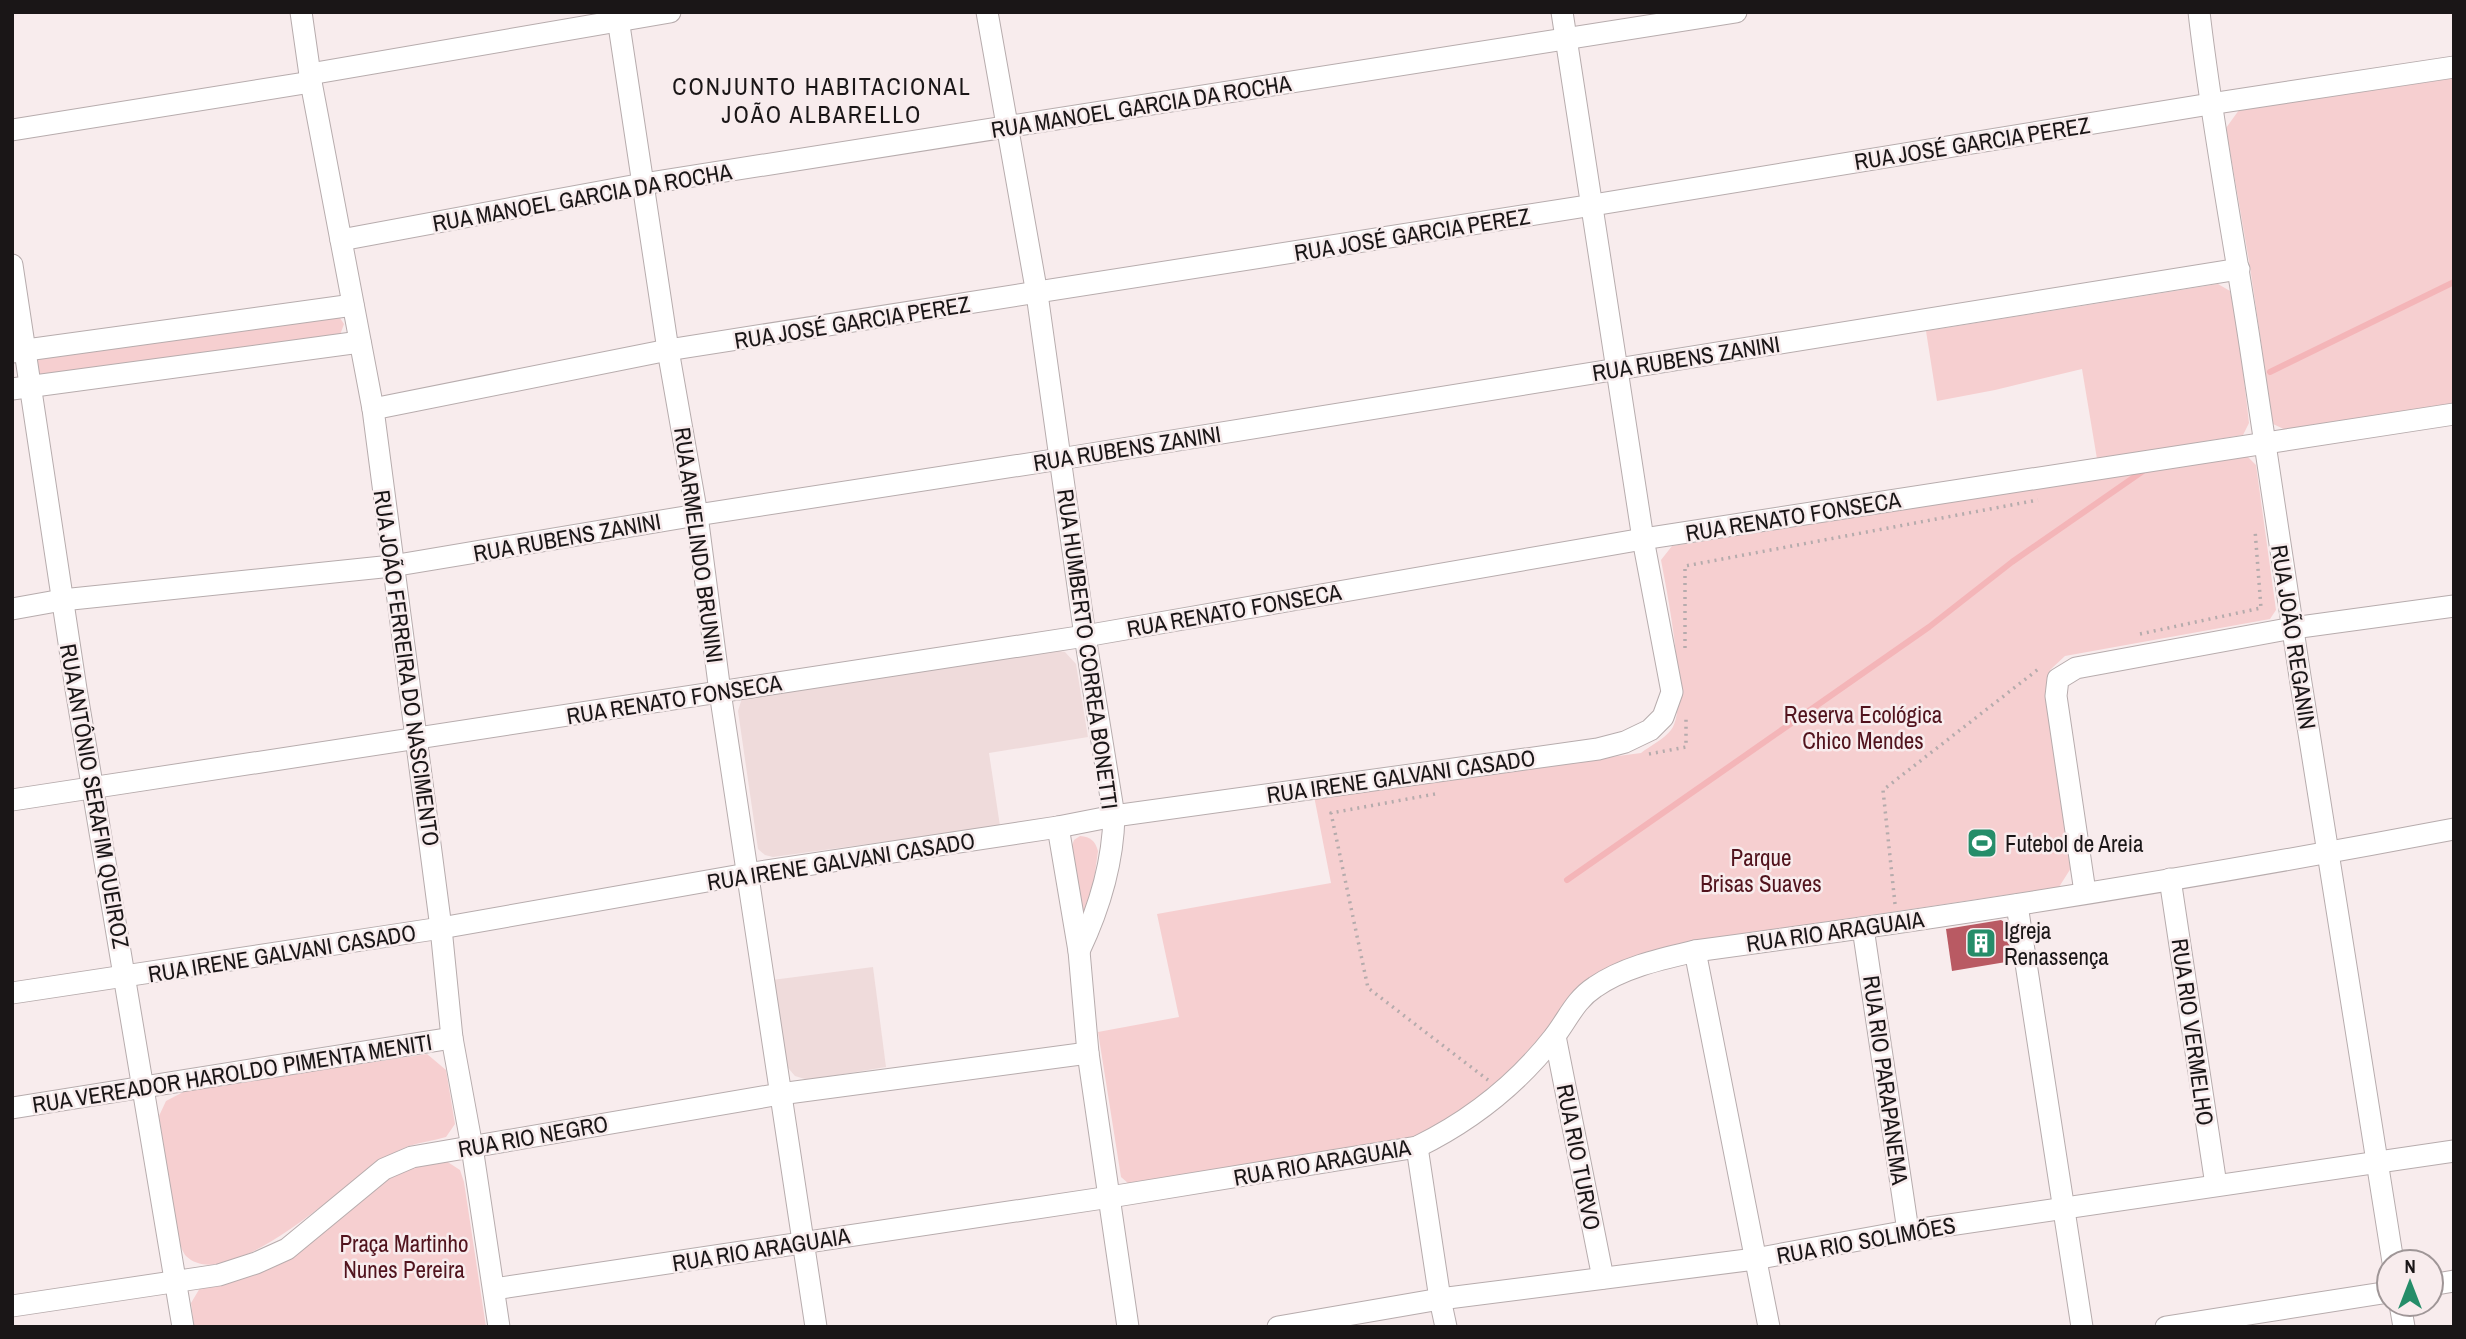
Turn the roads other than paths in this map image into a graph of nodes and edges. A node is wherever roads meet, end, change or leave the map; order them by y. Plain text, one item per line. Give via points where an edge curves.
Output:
1 (301, 12) edge
2 (670, 12) edge
3 (987, 12) edge
4 (1562, 12) edge
5 (1736, 12) edge
6 (2199, 12) edge
7 (617, 16) edge
8 (1566, 38) junction
9 (2454, 67) edge
10 (310, 78) junction
11 (2210, 104) junction
12 (1008, 127) junction
13 (12, 130) edge
14 (643, 184) junction
15 (1593, 205) junction
16 (341, 240) junction
17 (12, 265) edge
18 (2239, 269) junction
19 (1037, 293) junction
20 (353, 305) junction
21 (360, 342) junction
22 (19, 351) edge
23 (668, 351) junction
24 (1618, 369) junction
25 (21, 388) edge
26 (373, 409) junction
27 (2454, 414) edge
28 (2265, 444) junction
29 (1060, 459) junction
30 (697, 514) junction
31 (1643, 539) junction
32 (393, 566) junction
33 (62, 600) junction
34 (2454, 606) edge
35 (12, 609) edge
36 (2293, 628) junction
37 (1085, 636) junction
38 (720, 692) junction
39 (416, 739) junction
40 (93, 788) junction
41 (12, 800) edge
42 (1114, 816) junction
43 (1058, 827) junction
44 (2454, 829) edge
45 (2328, 853) junction
46 (747, 874) junction
47 (2170, 879) junction
48 (2085, 892) junction
49 (2017, 905) junction
50 (441, 928) junction
51 (1863, 928) junction
52 (1079, 951) junction
53 (1695, 951) junction
54 (126, 977) junction
55 (12, 993) edge
56 (1555, 1037) junction
57 (452, 1038) junction
58 (1088, 1053) junction
59 (145, 1088) junction
60 (780, 1094) junction
61 (12, 1108) edge
62 (472, 1147) junction
63 (1417, 1147) junction
64 (2454, 1151) edge
65 (2377, 1162) junction
66 (2216, 1185) junction
67 (1110, 1197) junction
68 (2064, 1208) junction
69 (1908, 1231) junction
70 (804, 1242) junction
71 (2391, 1248) edge
72 (1755, 1259) junction
73 (1603, 1279) junction
74 (176, 1282) junction
75 (494, 1289) junction
76 (2375, 1294) edge
77 (1440, 1299) junction
78 (12, 1306) edge
79 (183, 1327) edge
80 (499, 1327) edge
81 (816, 1327) edge
82 (1128, 1327) edge
83 (1278, 1327) edge
84 (1446, 1327) edge
85 (1769, 1327) edge
86 (2082, 1327) edge
87 (2166, 1327) edge

1 - 10 street, RUA JOÃO FERREIRA DO NASCIMENTO
2 - 7 street
3 - 12 street, RUA HUMBERTO CORREA BONETTI
4 - 8 street
5 - 8 street, RUA MANOEL GARCIA DA ROCHA
6 - 11 street, RUA JOÃO REGANIN
7 - 10 street
7 - 14 street, RUA ARMELINDO BRUNINI
8 - 12 street, RUA MANOEL GARCIA DA ROCHA
8 - 15 street
9 - 11 street, RUA JOSÉ GARCIA PEREZ
10 - 13 street
10 - 16 street, RUA JOÃO FERREIRA DO NASCIMENTO
11 - 15 street, RUA JOSÉ GARCIA PEREZ
11 - 18 street, RUA JOÃO REGANIN
12 - 14 street, RUA MANOEL GARCIA DA ROCHA
12 - 19 street, RUA HUMBERTO CORREA BONETTI
14 - 16 street, RUA MANOEL GARCIA DA ROCHA
14 - 23 street, RUA ARMELINDO BRUNINI
15 - 19 street, RUA JOSÉ GARCIA PEREZ
15 - 24 street
16 - 20 street, RUA JOÃO FERREIRA DO NASCIMENTO
17 - 22 street, RUA ANTÔNIO SERAFIM QUEIROZ
18 - 24 street, RUA RUBENS ZANINI
18 - 28 street, RUA JOÃO REGANIN
19 - 23 street, RUA JOSÉ GARCIA PEREZ
19 - 29 street, RUA HUMBERTO CORREA BONETTI
20 - 21 street, RUA JOÃO FERREIRA DO NASCIMENTO
20 - 22 street
21 - 25 street
21 - 26 street, RUA JOÃO FERREIRA DO NASCIMENTO
22 - 25 street, RUA ANTÔNIO SERAFIM QUEIROZ
23 - 26 street, RUA JOSÉ GARCIA PEREZ
23 - 30 street, RUA ARMELINDO BRUNINI
24 - 29 street, RUA RUBENS ZANINI
24 - 31 street
25 - 33 street, RUA ANTÔNIO SERAFIM QUEIROZ
26 - 32 street, RUA JOÃO FERREIRA DO NASCIMENTO
27 - 28 street, RUA RENATO FONSECA
28 - 31 street, RUA RENATO FONSECA
28 - 36 street, RUA JOÃO REGANIN
29 - 30 street, RUA RUBENS ZANINI
29 - 37 street, RUA HUMBERTO CORREA BONETTI
30 - 32 street, RUA RUBENS ZANINI
30 - 38 street, RUA ARMELINDO BRUNINI
31 - 37 street, RUA RENATO FONSECA
31 - 42 street, RUA IRENE GALVANI CASADO via 1672,692 1663,717 1650,730 1598,749
32 - 33 street, RUA RUBENS ZANINI
32 - 39 street, RUA JOÃO FERREIRA DO NASCIMENTO
33 - 35 street, RUA RUBENS ZANINI
33 - 40 street, RUA ANTÔNIO SERAFIM QUEIROZ
34 - 36 street
36 - 45 street, RUA JOÃO REGANIN
36 - 48 street via 2050,672
37 - 38 street, RUA RENATO FONSECA
37 - 42 street, RUA HUMBERTO CORREA BONETTI
38 - 39 street, RUA RENATO FONSECA
38 - 46 street, RUA ARMELINDO BRUNINI
39 - 40 street, RUA RENATO FONSECA
39 - 50 street, RUA JOÃO FERREIRA DO NASCIMENTO
40 - 41 street, RUA RENATO FONSECA
40 - 54 street, RUA ANTÔNIO SERAFIM QUEIROZ
42 - 43 street, RUA IRENE GALVANI CASADO
42 - 52 street, RUA HUMBERTO CORREA BONETTI via 1095,917
43 - 46 street, RUA IRENE GALVANI CASADO
43 - 52 street
44 - 45 street, RUA RIO ARAGUAIA
45 - 47 street, RUA RIO ARAGUAIA
45 - 65 street, RUA JOÃO REGANIN
46 - 50 street, RUA IRENE GALVANI CASADO
46 - 60 street, RUA ARMELINDO BRUNINI
47 - 48 street, RUA RIO ARAGUAIA
47 - 66 street, RUA RIO VERMELHO
48 - 49 street, RUA RIO ARAGUAIA
49 - 51 street, RUA RIO ARAGUAIA
49 - 68 street
50 - 54 street, RUA IRENE GALVANI CASADO
50 - 57 street, RUA JOÃO FERREIRA DO NASCIMENTO
51 - 53 street, RUA RIO ARAGUAIA
51 - 69 street, RUA RIO PARAPANEMA
52 - 58 street
53 - 56 street, RUA RIO ARAGUAIA via 1624,972 1593,988 1574,1006
53 - 72 street
54 - 55 street, RUA IRENE GALVANI CASADO
54 - 59 street, RUA ANTÔNIO SERAFIM QUEIROZ
56 - 63 street, RUA RIO ARAGUAIA via 1498,1096 1446,1133
56 - 73 street, RUA RIO TURVO
57 - 59 street, RUA VEREADOR HAROLDO PIMENTA MENITI
57 - 62 street, RUA JOÃO FERREIRA DO NASCIMENTO
58 - 60 street, RUA RIO NEGRO
58 - 67 street
59 - 61 street, RUA VEREADOR HAROLDO PIMENTA MENITI
59 - 74 street, RUA ANTÔNIO SERAFIM QUEIROZ
60 - 62 street, RUA RIO NEGRO
60 - 70 street, RUA ARMELINDO BRUNINI
62 - 74 street, RUA RIO NEGRO via 412,1157 384,1169 287,1249 219,1275
62 - 75 street, RUA JOÃO FERREIRA DO NASCIMENTO
63 - 67 street, RUA RIO ARAGUAIA
63 - 77 street
64 - 65 street, RUA RIO SOLIMÕES
65 - 66 street, RUA RIO SOLIMÕES
65 - 71 street, RUA JOÃO REGANIN
66 - 68 street, RUA RIO SOLIMÕES
67 - 70 street, RUA RIO ARAGUAIA
67 - 82 street
68 - 69 street, RUA RIO SOLIMÕES
68 - 86 street
69 - 72 street, RUA RIO SOLIMÕES
70 - 75 street, RUA RIO ARAGUAIA
70 - 81 street, RUA ARMELINDO BRUNINI
72 - 73 street, RUA RIO SOLIMÕES
72 - 85 street
73 - 77 street, RUA RIO SOLIMÕES
74 - 78 street, RUA RIO NEGRO
74 - 79 street, RUA ANTÔNIO SERAFIM QUEIROZ
75 - 80 street, RUA JOÃO FERREIRA DO NASCIMENTO
76 - 87 street
77 - 83 street, RUA RIO SOLIMÕES
77 - 84 street

